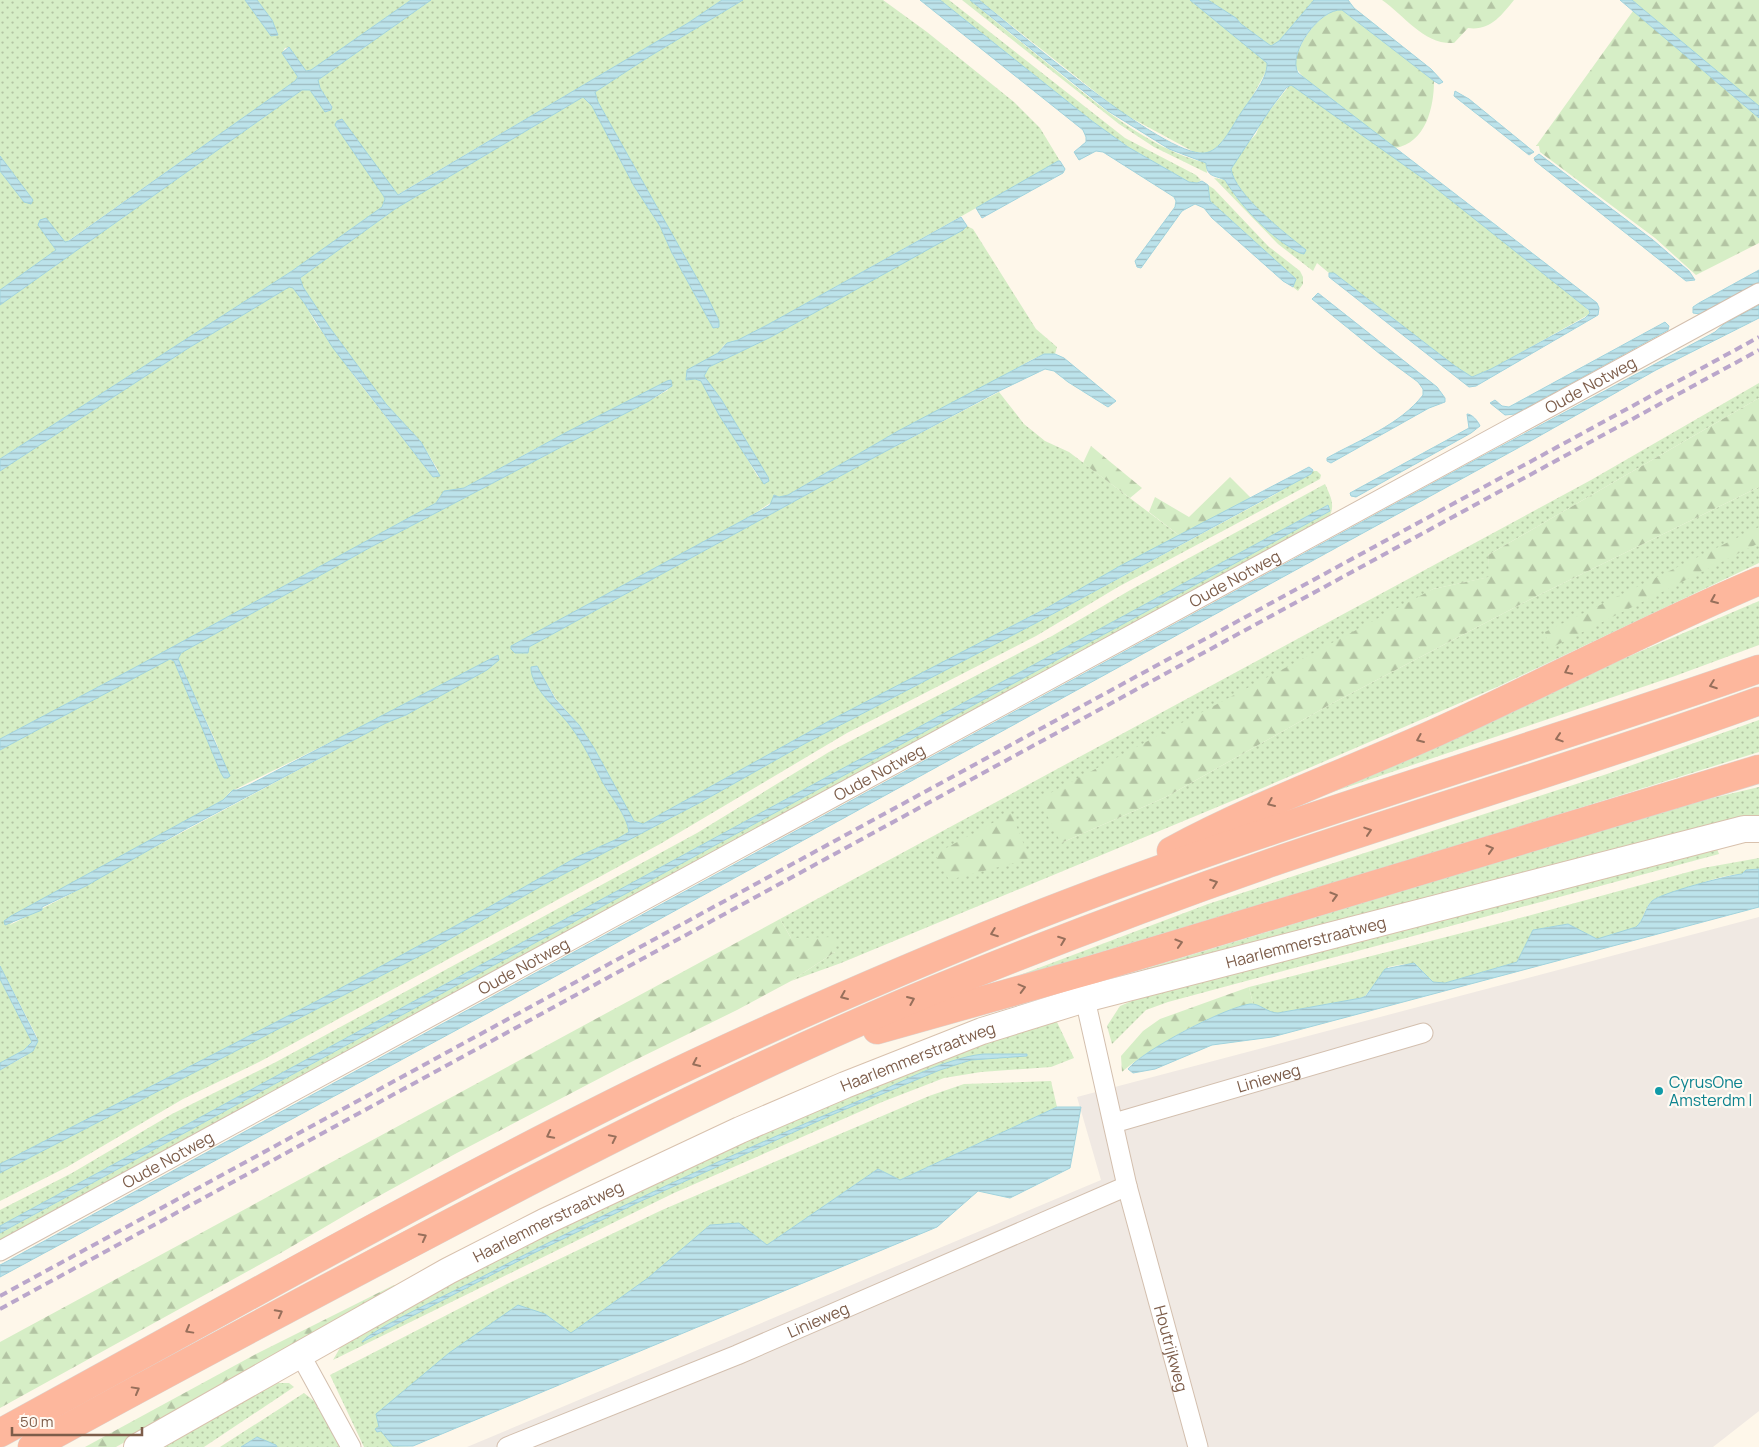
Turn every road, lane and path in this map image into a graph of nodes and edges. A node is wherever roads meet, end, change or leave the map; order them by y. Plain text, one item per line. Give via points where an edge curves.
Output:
1 (1759, 293) edge
2 (1759, 581) edge
3 (1759, 668) edge
4 (1759, 701) edge
5 (1759, 769) edge
6 (1759, 829) edge
7 (1088, 896) junction
8 (1085, 999) junction
9 (1424, 1033) dead end
10 (786, 1056) junction
11 (1114, 1122) junction
12 (1127, 1186) junction
13 (0, 1251) edge
14 (300, 1354) junction
15 (0, 1433) edge
16 (32, 1447) edge
17 (137, 1447) edge
18 (351, 1447) edge
19 (507, 1447) edge
20 (1198, 1447) edge

1 - 13 street, Oude Notweg
2 -> 7 highway via 1434,733 1204,834
3 -> 7 highway via 1620,718 1200,855
10 -> 4 highway via 972,974 1153,905
10 -> 5 highway via 1094,969
6 - 8 main road, Haarlemmerstraatweg via 1726,834
7 -> 15 highway via 830,1002 600,1109 479,1171
8 - 11 street
8 - 14 main road, Haarlemmerstraatweg via 982,1031 740,1130 509,1240
9 - 11 street, Linieweg
16 -> 10 highway via 586,1151
11 - 12 street
12 - 19 street, Linieweg via 736,1355
12 - 20 street, Houtrijkweg
14 - 17 main road, Haarlemmerstraatweg
14 - 18 street

